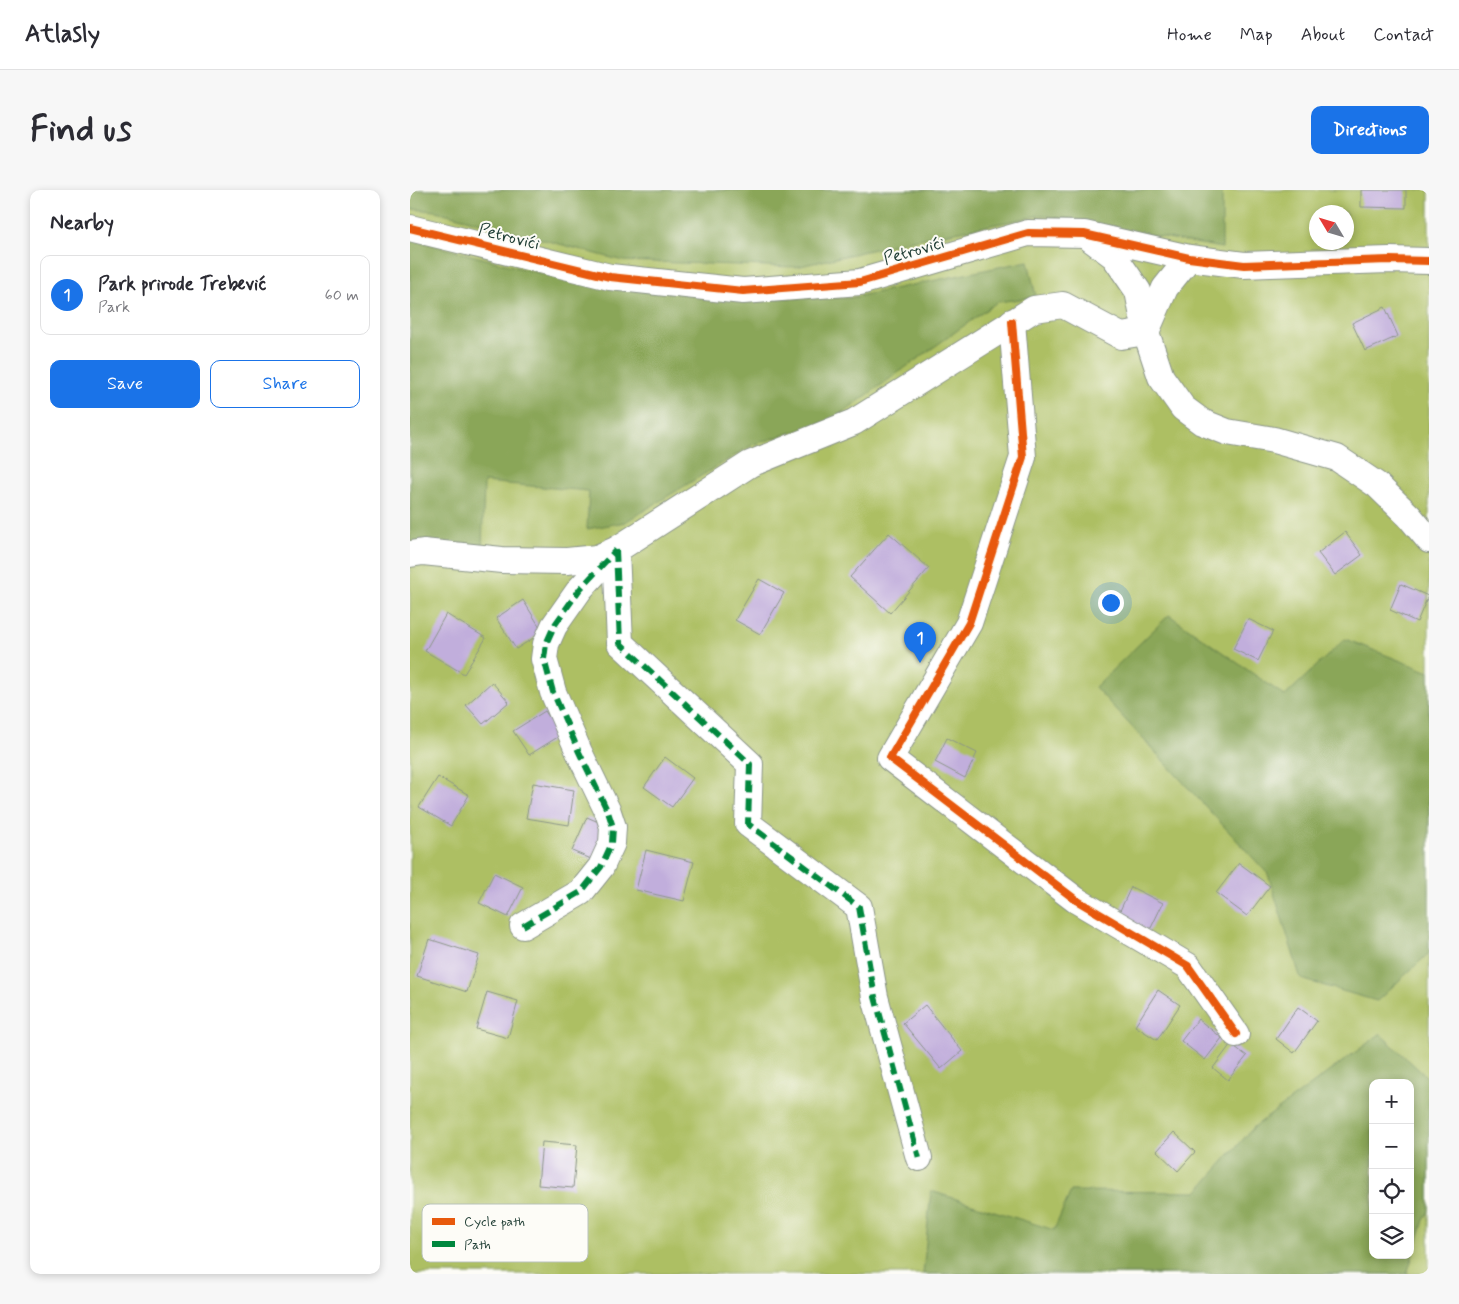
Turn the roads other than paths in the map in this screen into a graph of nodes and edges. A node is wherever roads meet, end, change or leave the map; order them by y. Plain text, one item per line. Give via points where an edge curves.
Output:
1 (410, 228) edge
2 (1084, 234) junction
3 (1189, 258) junction
4 (1429, 261) edge
5 (1012, 322) junction
6 (1146, 332) junction
7 (1429, 540) edge
8 (616, 550) junction
9 (410, 554) edge
10 (523, 926) dead end
11 (1236, 1034) dead end
12 (919, 1158) dead end

1 - 2 street, Petrovići via 610,277 743,291 860,282 1028,233
2 - 3 street, Petrovići
2 - 6 street via 1114,256 1138,290
3 - 4 street, Petrovići via 1244,265
3 - 6 street via 1165,288
5 - 6 street via 1034,309 1063,305 1122,336
5 - 8 street via 854,422 750,464
5 - 11 street via 1023,457 969,622 890,758 1076,900 1188,966
6 - 7 street via 1161,377 1183,408 1202,422 1227,432 1274,440 1337,458 1377,485
8 - 9 street via 597,558 567,561 502,560 423,552
8 - 10 street via 580,589 554,626 544,659 556,700 608,812 613,827 612,843 601,867 581,892
8 - 12 street via 620,643 750,764 748,824 859,907 875,997

